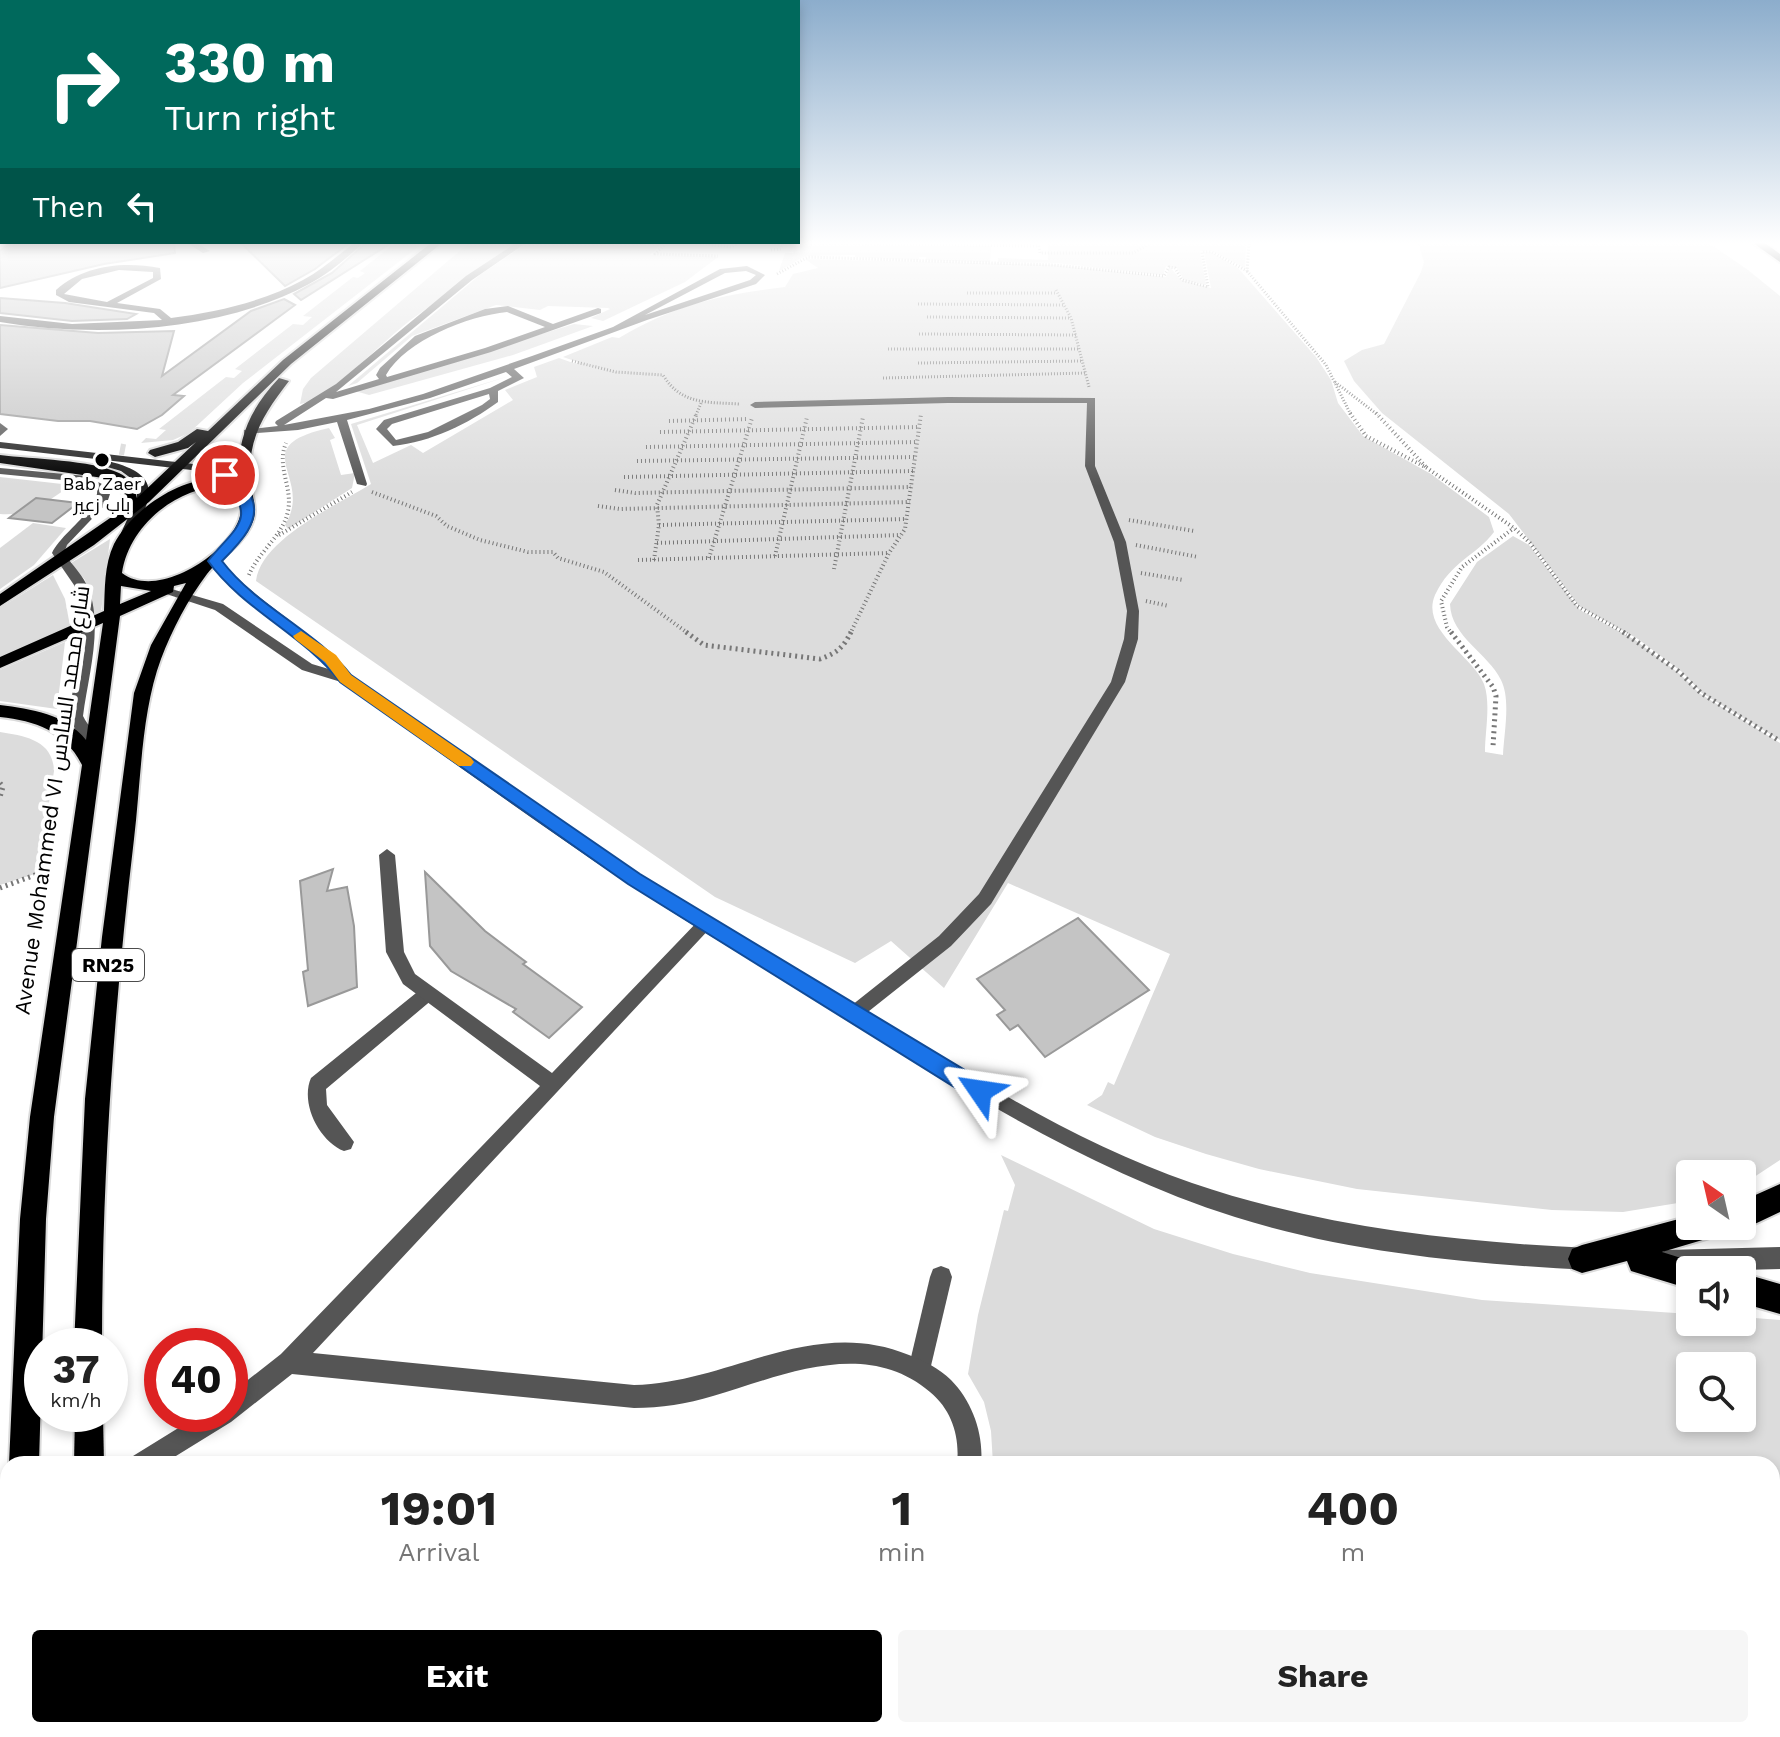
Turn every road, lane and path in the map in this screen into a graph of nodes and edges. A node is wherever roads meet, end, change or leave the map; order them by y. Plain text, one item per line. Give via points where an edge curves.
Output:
1 (30, 324) edge
2 (126, 324) edge
3 (338, 324) edge
4 (350, 324) edge
5 (413, 324) edge
6 (454, 324) edge
7 (545, 324) edge
8 (565, 324) edge
9 (621, 324) edge
10 (623, 324) edge
11 (1073, 324) edge
12 (1292, 324) edge
13 (617, 326) junction
14 (555, 328) junction
15 (919, 334) dead end
16 (1076, 335) junction
17 (888, 349) dead end
18 (1080, 349) junction
19 (568, 360) dead end
20 (1083, 361) junction
21 (918, 363) dead end
22 (507, 368) junction
23 (1086, 373) junction
24 (883, 378) dead end
25 (385, 381) junction
26 (1335, 382) junction
27 (493, 390) junction
28 (1092, 400) junction
29 (319, 401) junction
30 (702, 401) junction
31 (923, 401) junction
32 (862, 402) junction
33 (810, 404) junction
34 (755, 405) junction
35 (427, 410) junction
36 (232, 413) junction
37 (341, 417) junction
38 (402, 418) junction
39 (0, 426) edge
40 (919, 427) junction
41 (443, 428) junction
42 (862, 429) junction
43 (804, 430) junction
44 (748, 431) junction
45 (248, 432) junction
46 (660, 432) dead end
47 (688, 432) junction
48 (0, 433) edge
49 (419, 437) junction
50 (917, 442) junction
51 (859, 443) junction
52 (801, 444) junction
53 (0, 445) edge
54 (744, 445) junction
55 (683, 446) junction
56 (646, 447) dead end
57 (155, 453) junction
58 (0, 457) edge
59 (856, 457) junction
60 (915, 457) junction
61 (798, 458) junction
62 (739, 460) junction
63 (637, 461) dead end
64 (676, 461) junction
65 (191, 462) junction
66 (104, 464) junction
67 (1427, 468) junction
68 (0, 471) edge
69 (914, 471) junction
70 (853, 472) junction
71 (794, 474) junction
72 (735, 475) junction
73 (624, 477) dead end
74 (670, 477) junction
75 (362, 485) junction
76 (911, 487) junction
77 (243, 488) junction
78 (850, 488) junction
79 (615, 490) dead end
80 (730, 490) junction
81 (790, 490) junction
82 (663, 492) junction
83 (910, 502) junction
84 (847, 503) junction
85 (787, 505) junction
86 (147, 506) junction
87 (598, 506) dead end
88 (725, 507) junction
89 (657, 508) junction
90 (1112, 518) junction
91 (907, 519) junction
92 (783, 521) junction
93 (844, 521) junction
94 (719, 523) junction
95 (659, 525) junction
96 (123, 527) junction
97 (1514, 528) junction
98 (1194, 531) dead end
99 (902, 535) junction
100 (278, 536) dead end
101 (840, 537) junction
102 (779, 539) junction
103 (714, 541) junction
104 (1120, 542) junction
105 (657, 543) junction
106 (889, 553) junction
107 (837, 554) junction
108 (775, 556) junction
109 (1198, 557) dead end
110 (709, 558) junction
111 (638, 560) dead end
112 (654, 560) junction
113 (63, 561) junction
114 (214, 561) junction
115 (834, 569) dead end
116 (1127, 571) junction
117 (115, 575) junction
118 (1183, 580) dead end
119 (146, 586) junction
120 (179, 588) junction
121 (0, 601) edge
122 (112, 615) junction
123 (86, 626) junction
124 (0, 663) edge
125 (346, 679) junction
126 (0, 711) edge
127 (1780, 741) edge
128 (1493, 747) dead end
129 (93, 752) junction
130 (0, 783) edge
131 (0, 797) edge
132 (387, 855) dead end
133 (43, 872) dead end
134 (0, 888) edge
135 (706, 924) junction
136 (427, 994) junction
137 (853, 1014) junction
138 (554, 1085) junction
139 (344, 1142) dead end
140 (1780, 1198) edge
141 (1756, 1209) edge
142 (1676, 1234) edge
143 (1780, 1258) edge
144 (1582, 1259) junction
145 (1641, 1261) junction
146 (1676, 1270) edge
147 (941, 1277) dead end
148 (1756, 1292) edge
149 (1780, 1299) edge
150 (89, 1328) edge
151 (289, 1362) junction
152 (919, 1370) junction
153 (248, 1395) edge
154 (89, 1432) edge
155 (193, 1432) edge
156 (24, 1456) edge
157 (89, 1456) edge
158 (154, 1456) edge
159 (969, 1456) edge

1 - 2 street
3 - 36 main road, RN25
4 - 45 main road, RN25 via 282,382 256,413
5 - 29 street
6 - 25 street via 418,338 383,370
7 - 14 street
8 - 14 street
9 - 13 street
10 - 13 street
11 - 16 path
12 - 26 path
13 - 22 street
14 - 25 street
15 - 16 path
16 - 18 path
17 - 18 path
18 - 20 path
19 - 30 path via 614,372 663,375 674,394
20 - 21 path
20 - 23 path
22 - 27 street via 519,378
22 - 37 street
23 - 24 path
23 - 28 path
25 - 29 street
26 - 67 path via 1353,392
26 - 67 path via 1366,436
27 - 35 street
27 - 41 street via 493,402
28 - 31 street
28 - 90 street via 1090,466
29 - 45 street via 291,419
30 - 34 path
30 - 47 path
31 - 32 street
31 - 40 path
32 - 33 street
32 - 42 path
33 - 34 street
33 - 43 path
34 - 44 path
35 - 38 street
35 - 41 street
36 - 57 main road via 190,442
36 - 65 main road, RN25
37 - 45 street
37 - 75 street
38 - 49 street
38 - 49 street via 382,427 391,442
39 - 48 street
40 - 42 path
40 - 50 path
41 - 49 street
42 - 43 path
42 - 51 path
43 - 44 path
43 - 52 path
44 - 47 path
44 - 54 path
45 - 77 main road, RN25
46 - 47 path
47 - 55 path
50 - 51 path
50 - 60 path
51 - 52 path
51 - 59 path
52 - 54 path
52 - 61 path
53 - 66 main road
54 - 55 path
54 - 62 path
55 - 56 path
55 - 64 path
57 - 65 main road
57 - 66 main road
58 - 66 main road
59 - 60 path
59 - 61 path
59 - 70 path
60 - 69 path
61 - 62 path
61 - 71 path
62 - 64 path
62 - 72 path
63 - 64 path
64 - 74 path
65 - 66 main road
65 - 77 main road
65 - 86 main road
66 - 68 street
66 - 86 main road via 139,476
66 - 96 main road, Avenue Mohammed VI شارع محمد السادس via 129,491
66 - 113 street via 98,484 104,494 101,503 59,549
67 - 97 path
69 - 70 path
69 - 76 path
70 - 71 path
70 - 78 path
71 - 72 path
71 - 81 path
72 - 74 path
72 - 80 path
73 - 74 path
74 - 82 path
75 - 100 path
75 - 106 path via 480,540 528,552 553,552 601,571 709,647 820,659 835,654 844,646
76 - 78 path
76 - 83 path
77 - 86 main road via 191,488
77 - 114 main road, RN25 via 248,505 244,526
78 - 81 path
78 - 84 path
79 - 82 path
80 - 81 path
80 - 82 path
80 - 88 path
81 - 85 path
82 - 89 path
83 - 84 path
83 - 91 path
84 - 85 path
84 - 93 path
85 - 88 path
85 - 92 path
86 - 96 main road
87 - 89 path
88 - 89 path
88 - 94 path
89 - 95 path
90 - 98 path
90 - 104 street
91 - 93 path
91 - 99 path
92 - 93 path
92 - 94 path
92 - 102 path
93 - 101 path
94 - 95 path
94 - 103 path
95 - 105 path
96 - 113 main road
96 - 117 main road, Avenue Mohammed VI شارع محمد السادس / RN25
97 - 127 path via 1577,606 1636,639 1701,693
97 - 128 path via 1462,567 1441,601 1447,627 1493,687
99 - 101 path
99 - 106 path
101 - 102 path
101 - 107 path
102 - 103 path
102 - 108 path
103 - 105 path
103 - 110 path
104 - 109 path
104 - 116 street
105 - 112 path
106 - 107 path
107 - 108 path
107 - 115 path
108 - 110 path
110 - 112 path
111 - 112 path
113 - 121 main road
113 - 123 street via 85,596
114 - 120 main road, RN25
114 - 125 street via 231,582 330,659
116 - 118 path
116 - 137 street via 1133,620 1118,682 1012,857 960,928
117 - 119 main road, Avenue Mohammed VI شارع محمد السادس
117 - 122 main road, Avenue Mohammed VI شارع محمد السادس / RN25
119 - 120 main road
119 - 120 street
120 - 122 main road
120 - 125 street via 219,607 307,667
120 - 150 main road, RN25 via 146,677 102,1009
122 - 123 main road
122 - 129 main road, Avenue Mohammed VI شارع محمد السادس / RN25
123 - 124 main road
123 - 129 street via 76,716
125 - 135 street
126 - 129 main road via 64,728
129 - 156 main road, Avenue Mohammed VI شارع محمد السادس / RN25 via 42,1117
130 - 131 path
132 - 136 street via 395,952 409,979
133 - 134 path
135 - 137 street
135 - 138 street
136 - 138 street
136 - 139 street via 318,1084 316,1106
137 - 144 street via 1079,1147 1193,1193 1329,1231 1455,1249
138 - 151 street
140 - 141 highway
142 - 144 highway
143 - 145 street
144 - 145 street
145 - 146 highway
147 - 152 street
148 - 149 highway
151 - 152 street via 617,1397 685,1392 833,1350 882,1356
151 - 153 street
152 - 159 street via 954,1403 968,1434
154 - 157 main road
155 - 158 street

